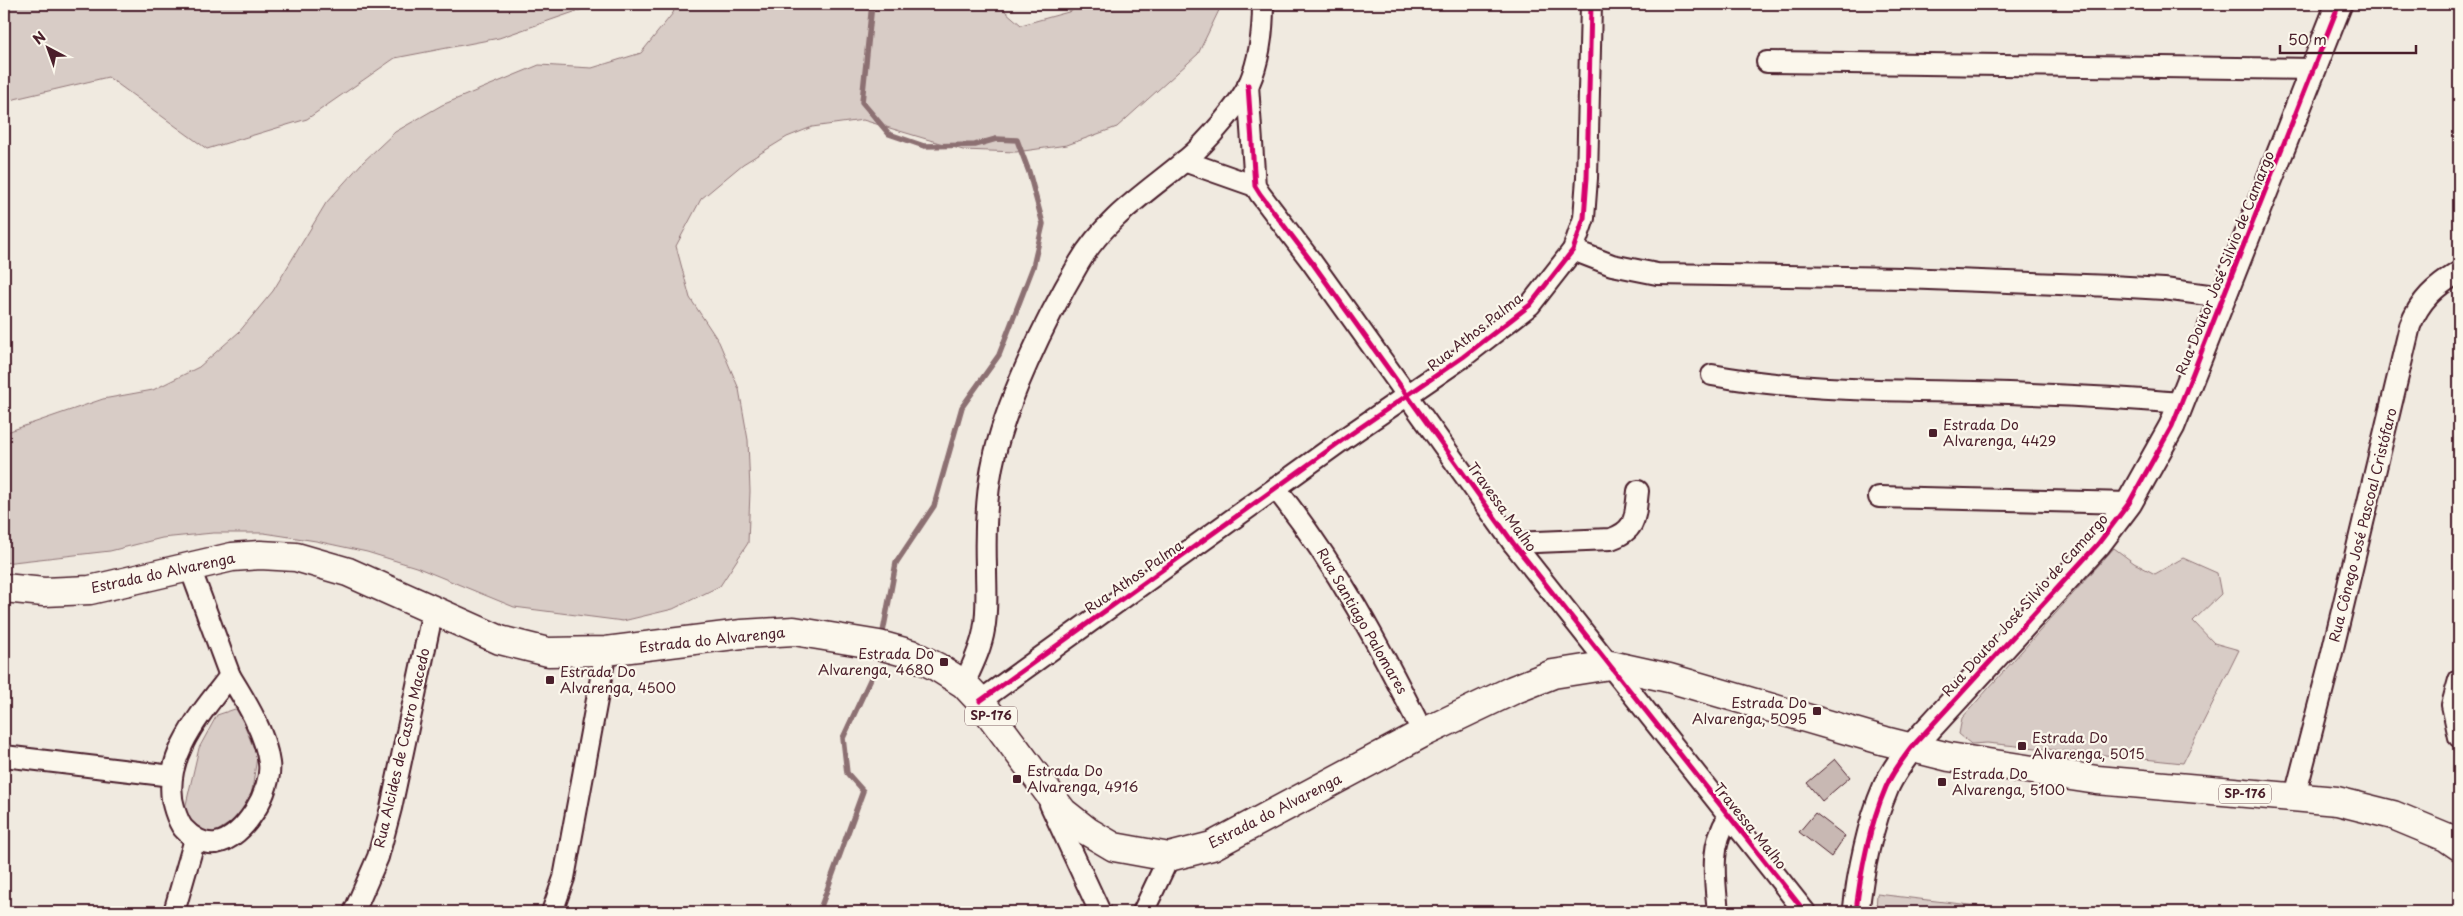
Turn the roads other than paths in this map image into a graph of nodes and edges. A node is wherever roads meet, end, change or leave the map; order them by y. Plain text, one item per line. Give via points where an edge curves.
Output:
1 (1263, 4) edge
2 (1591, 4) edge
3 (2339, 4) edge
4 (1767, 62) dead end
5 (2315, 69) junction
6 (1248, 85) junction
7 (1184, 161) junction
8 (1255, 186) junction
9 (1573, 250) junction
10 (2459, 272) edge
11 (2223, 297) junction
12 (1712, 375) dead end
13 (1408, 397) junction
14 (2181, 402) junction
15 (1277, 490) junction
16 (1638, 491) dead end
17 (1879, 497) dead end
18 (2129, 503) junction
19 (1513, 543) junction
20 (189, 565) junction
21 (4, 588) edge
22 (432, 610) junction
23 (606, 651) junction
24 (1610, 665) junction
25 (230, 676) junction
26 (2459, 680) edge
27 (972, 693) junction
28 (1423, 733) junction
29 (2459, 737) edge
30 (1911, 748) junction
31 (4, 756) edge
32 (172, 776) junction
33 (1043, 788) junction
34 (2294, 796) junction
35 (1728, 818) junction
36 (195, 839) junction
37 (2459, 846) edge
38 (1169, 858) junction
39 (174, 912) edge
40 (354, 912) edge
41 (552, 912) edge
42 (1100, 912) edge
43 (1143, 912) edge
44 (1718, 912) edge
45 (1805, 912) edge
46 (1856, 912) edge

1 - 6 street via 1263,32
2 - 9 street, Rua Athos Palma via 1587,178 1584,218
3 - 5 street, Rua Doutor José Silvio de Camargo
4 - 5 street
5 - 11 street, Rua Doutor José Silvio de Camargo
6 - 7 street via 1223,120
6 - 8 street
7 - 8 street
7 - 27 street via 1111,222 1080,261 1052,312 1008,411 992,467 985,629
8 - 13 street, Travessa Malho
9 - 11 street via 1643,273 2101,285
9 - 13 street, Rua Athos Palma via 1536,298 1512,321
10 - 34 street, Rua Cônego José Pascoal Cristófaro via 2425,297 2410,326
11 - 14 street, Rua Doutor José Silvio de Camargo
12 - 14 street via 1744,381 1846,388 2052,394
13 - 15 street, Rua Athos Palma via 1348,436
13 - 19 street, Travessa Malho
14 - 18 street, Rua Doutor José Silvio de Camargo via 2153,463
15 - 27 street, Rua Athos Palma
15 - 28 street, Rua Santiago Palomares via 1336,570
16 - 19 street via 1632,526 1621,535
17 - 18 street
18 - 30 street, Rua Doutor José Silvio de Camargo via 2098,544
19 - 24 street, Travessa Malho
20 - 21 main road, Estrada do Alvarenga / SP-176 via 90,590 44,592
20 - 22 main road, Estrada do Alvarenga / SP-176 via 232,557 296,557 348,572
20 - 25 street
22 - 23 main road, Estrada do Alvarenga / SP-176 via 500,640 548,652
22 - 40 street, Rua Alcides de Castro Macedo via 391,808 378,857
23 - 27 main road, Estrada do Alvarenga / SP-176 via 742,634 794,631 863,642 911,654 937,667
23 - 41 street via 564,878
24 - 28 main road, Estrada do Alvarenga / SP-176 via 1553,674
24 - 30 main road, Estrada do Alvarenga / SP-176 via 1678,681
24 - 35 street, Travessa Malho
25 - 32 street via 188,735
25 - 36 street via 245,700 263,742 269,763 268,780 250,819 234,833 216,843
26 - 29 street via 2452,706
27 - 33 main road, Estrada do Alvarenga / SP-176
28 - 38 main road, Estrada do Alvarenga / SP-176 via 1212,846
30 - 34 main road, Estrada do Alvarenga / SP-176 via 2097,780 2213,792
30 - 46 street, Rua Doutor José Silvio de Camargo via 1886,787 1867,849
31 - 32 street
32 - 36 street via 173,806 183,829
33 - 38 main road, Estrada do Alvarenga / SP-176 via 1063,812 1114,848
33 - 42 street
34 - 37 main road, Estrada do Alvarenga / SP-176 via 2337,801 2393,815 2446,837
35 - 44 street via 1719,831 1714,868
35 - 45 street, Travessa Malho
36 - 39 street
38 - 43 street

